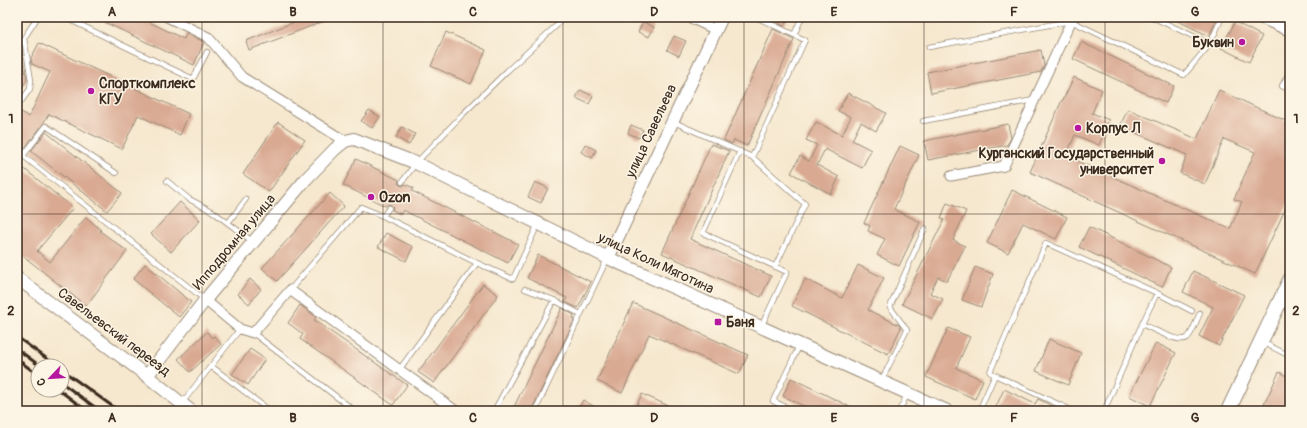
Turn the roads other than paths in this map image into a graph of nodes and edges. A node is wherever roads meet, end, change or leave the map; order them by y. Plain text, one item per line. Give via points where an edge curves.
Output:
1 (35, 17) edge
2 (64, 17) edge
3 (167, 17) edge
4 (562, 17) edge
5 (688, 17) edge
6 (722, 17) edge
7 (756, 17) edge
8 (802, 17) edge
9 (1152, 17) edge
10 (1222, 17) edge
11 (1261, 17) edge
12 (1072, 19) edge
13 (716, 30) junction
14 (1290, 30) edge
15 (794, 35) junction
16 (24, 38) junction
17 (1210, 44) junction
18 (929, 46) dead end
19 (17, 49) edge
20 (207, 52) dead end
21 (1290, 71) edge
22 (1290, 90) edge
23 (1034, 100) junction
24 (20, 103) dead end
25 (673, 121) junction
26 (923, 121) dead end
27 (350, 140) junction
28 (17, 151) edge
29 (740, 152) junction
30 (23, 156) junction
31 (752, 157) junction
32 (416, 163) junction
33 (116, 173) dead end
34 (951, 176) dead end
35 (168, 181) dead end
36 (402, 182) dead end
37 (246, 199) dead end
38 (389, 208) dead end
39 (383, 216) junction
40 (228, 223) junction
41 (539, 223) junction
42 (925, 228) dead end
43 (254, 242) junction
44 (608, 258) junction
45 (477, 262) junction
46 (776, 267) junction
47 (17, 278) edge
48 (1290, 281) edge
49 (525, 289) dead end
50 (290, 290) junction
51 (1157, 294) junction
52 (205, 300) junction
53 (554, 300) junction
54 (1192, 311) dead end
55 (1200, 313) dead end
56 (580, 314) junction
57 (1142, 324) junction
58 (761, 327) junction
59 (240, 329) junction
60 (253, 333) junction
61 (1260, 341) junction
62 (800, 345) junction
63 (1290, 356) edge
64 (211, 366) junction
65 (399, 370) junction
66 (995, 375) junction
67 (147, 376) junction
68 (881, 381) junction
69 (908, 393) junction
70 (182, 403) junction
71 (192, 411) edge
72 (270, 411) edge
73 (355, 411) edge
74 (456, 411) edge
75 (494, 411) edge
76 (535, 411) edge
77 (794, 411) edge
78 (899, 411) edge
79 (947, 411) edge
80 (979, 411) edge
81 (1073, 411) edge
82 (1104, 411) edge
83 (1228, 411) edge

1 - 16 lane via 37,18
2 - 20 lane via 192,79
3 - 27 street, улица Коли Мяготина via 208,37 242,77
4 - 32 lane via 558,25 507,71
5 - 13 street
6 - 13 street, улица Савельева
7 - 15 lane
8 - 15 lane
9 - 17 lane
10 - 17 lane
11 - 14 street
12 - 17 lane via 1184,75
12 - 18 lane
12 - 23 street
13 - 25 street, улица Савельева
15 - 31 lane via 804,40
16 - 19 lane
16 - 24 lane via 31,80 30,89
21 - 22 lane via 1282,86
23 - 26 lane
23 - 34 street via 1004,166
25 - 29 lane
25 - 44 street, улица Савельева
27 - 32 street, улица Коли Мяготина
27 - 43 street, Ипподромная улица via 335,149
28 - 30 lane
29 - 31 lane
29 - 46 lane via 703,233
30 - 33 lane via 46,126
30 - 52 lane
31 - 46 lane via 805,204
32 - 36 lane
32 - 41 street, улица Коли Мяготина
35 - 40 lane via 188,199 212,211
37 - 40 lane
38 - 39 lane
39 - 45 lane
39 - 50 lane via 361,207
40 - 43 lane
41 - 44 street, улица Коли Мяготина
41 - 45 lane via 512,279
42 - 68 lane via 890,307 907,330
43 - 52 street, Ипподромная улица
44 - 56 lane
44 - 58 street, улица Коли Мяготина
45 - 65 lane
46 - 58 lane via 787,272
47 - 67 street, Савельевский переезд
48 - 61 main road
49 - 53 lane
50 - 60 street
50 - 65 street
51 - 54 lane
51 - 57 lane
51 - 66 lane via 1046,243 990,372
52 - 59 street
52 - 67 street, Ипподромная улица
53 - 56 lane
53 - 75 lane
55 - 57 lane via 1188,337 1183,340
56 - 76 lane
57 - 82 lane
58 - 62 street, улица Коли Мяготина
59 - 60 street
59 - 64 lane
60 - 73 lane
61 - 63 lane
61 - 83 main road
62 - 68 street, улица Коли Мяготина
62 - 77 lane via 773,401
64 - 70 lane
64 - 72 lane
65 - 74 street
66 - 80 lane
66 - 81 lane
67 - 70 street, Савельевский переезд
68 - 69 street, улица Коли Мяготина
69 - 78 lane
69 - 79 street, улица Коли Мяготина
70 - 71 street, Савельевский переезд

